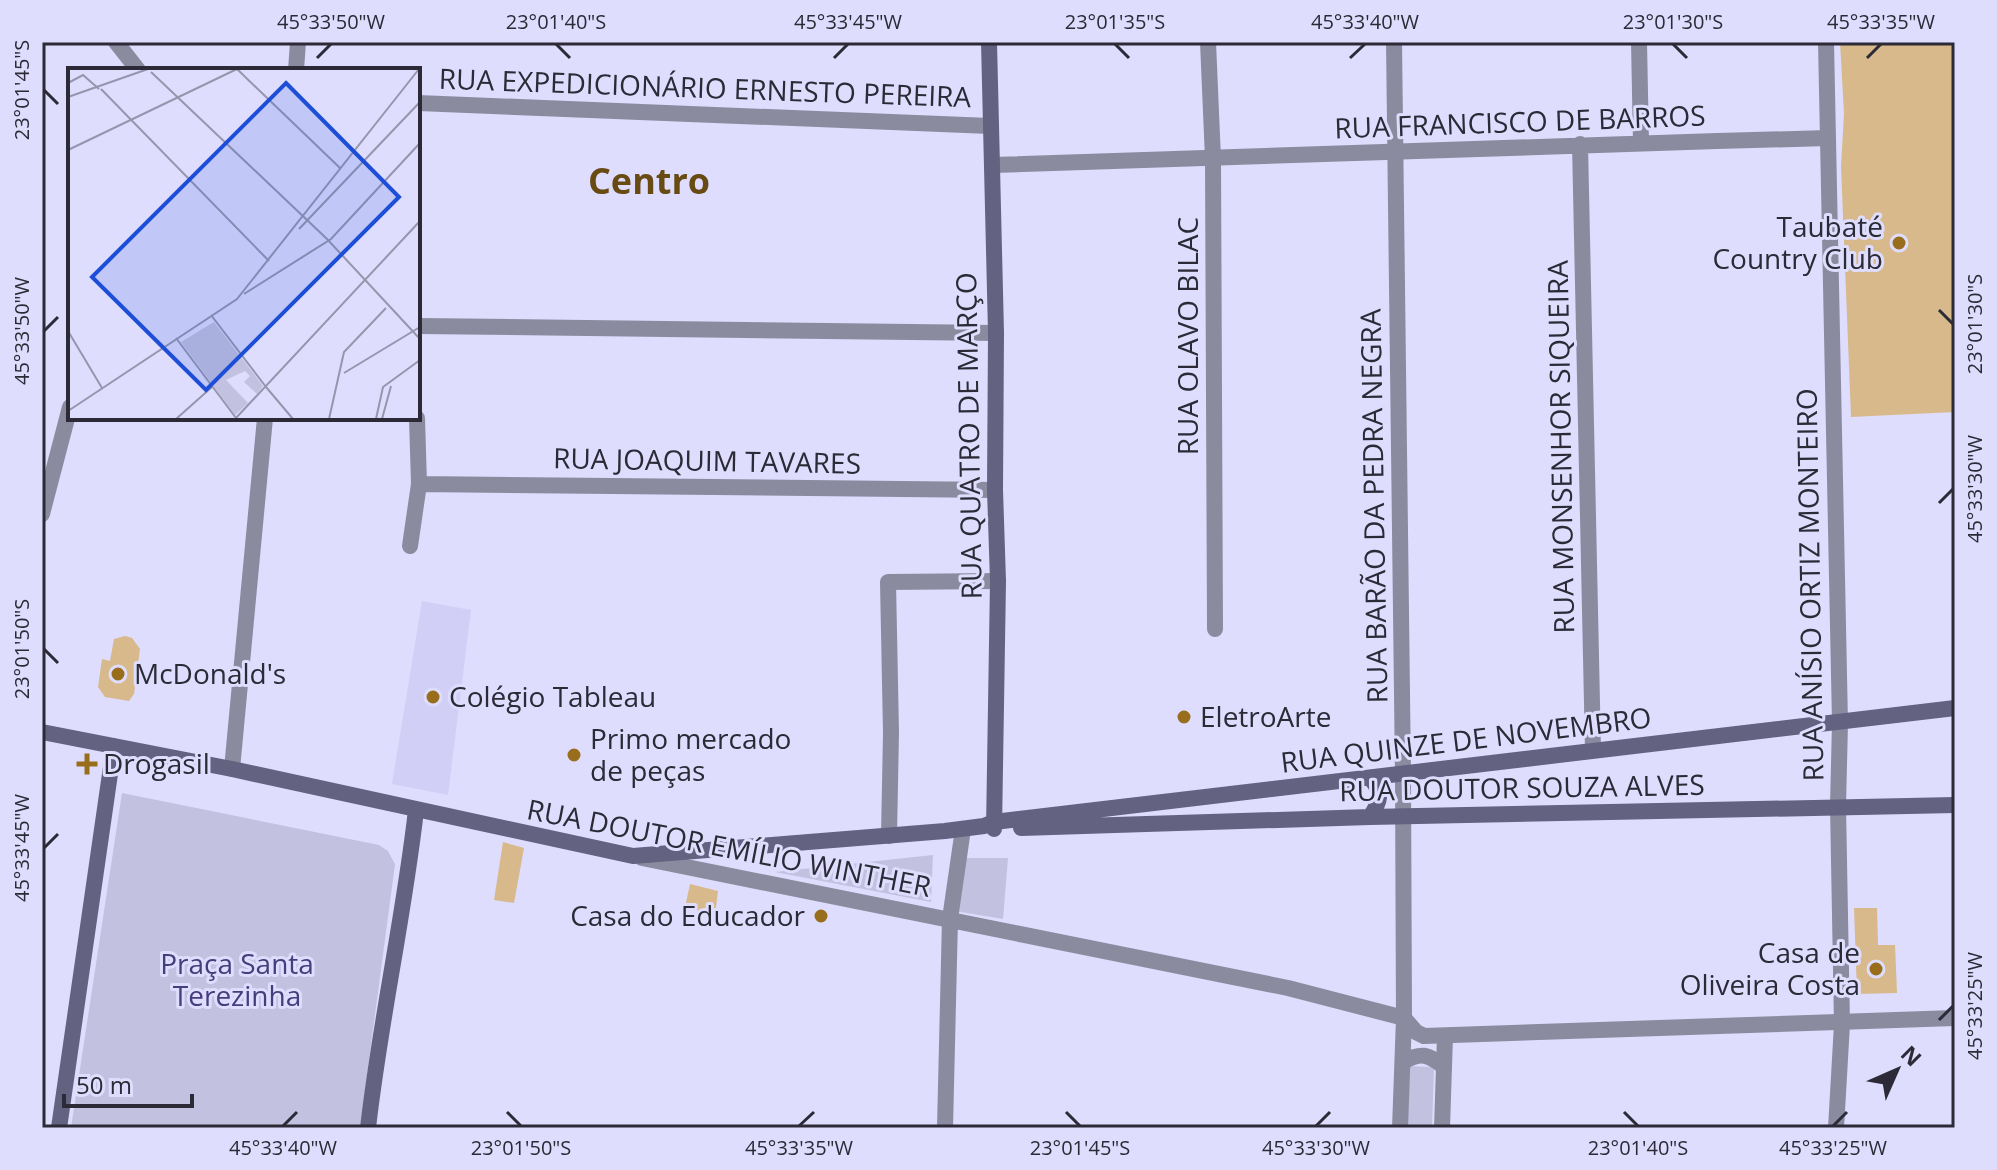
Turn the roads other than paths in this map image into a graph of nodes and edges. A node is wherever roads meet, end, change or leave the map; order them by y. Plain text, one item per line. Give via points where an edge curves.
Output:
1 (116, 42) edge
2 (298, 42) edge
3 (989, 42) edge
4 (1208, 42) edge
5 (1394, 42) edge
6 (1639, 42) edge
7 (1826, 42) edge
8 (136, 68) edge
9 (296, 68) edge
10 (420, 103) edge
11 (990, 126) junction
12 (1828, 138) junction
13 (1641, 143) junction
14 (1580, 144) junction
15 (1396, 151) junction
16 (1213, 159) junction
17 (992, 165) junction
18 (420, 326) edge
19 (996, 333) junction
20 (68, 412) edge
21 (265, 420) edge
22 (417, 420) edge
23 (49, 456) edge
24 (419, 484) junction
25 (995, 490) junction
26 (42, 514) edge
27 (410, 546) dead end
28 (998, 581) junction
29 (1215, 629) dead end
30 (1955, 708) edge
31 (1840, 723) junction
32 (42, 732) edge
33 (114, 746) junction
34 (1593, 750) junction
35 (232, 769) junction
36 (1403, 775) junction
37 (1370, 778) junction
38 (1955, 805) edge
39 (1838, 806) junction
40 (416, 810) junction
41 (1370, 817) junction
42 (1402, 819) junction
43 (991, 826) junction
44 (963, 829) junction
45 (889, 836) junction
46 (633, 856) junction
47 (950, 919) junction
48 (1404, 1018) junction
49 (1955, 1018) edge
50 (1842, 1024) junction
51 (1445, 1036) junction
52 (1403, 1062) junction
53 (1443, 1066) junction
54 (59, 1128) edge
55 (368, 1128) edge
56 (945, 1128) edge
57 (1400, 1128) edge
58 (1442, 1128) edge
59 (1836, 1128) edge

1 - 8 street
2 - 9 street
3 - 11 main road, RUA QUATRO DE MARÇO
4 - 16 street, RUA OLAVO BILAC
5 - 15 street, RUA BARÃO DA PEDRA NEGRA
6 - 13 street
7 - 12 street, RUA ANÍSIO ORTIZ MONTEIRO
10 - 11 street, RUA EXPEDICIONÁRIO ERNESTO PEREIRA
11 - 17 main road, RUA QUATRO DE MARÇO
12 - 13 street, RUA FRANCISCO DE BARROS
12 - 31 street, RUA ANÍSIO ORTIZ MONTEIRO
13 - 14 street, RUA FRANCISCO DE BARROS
14 - 15 street, RUA FRANCISCO DE BARROS
14 - 34 street, RUA MONSENHOR SIQUEIRA
15 - 16 street, RUA FRANCISCO DE BARROS
15 - 36 street, RUA BARÃO DA PEDRA NEGRA
16 - 17 street, RUA FRANCISCO DE BARROS
16 - 29 street, RUA OLAVO BILAC
17 - 19 main road, RUA QUATRO DE MARÇO
18 - 19 street
19 - 25 main road, RUA QUATRO DE MARÇO
20 - 23 street
21 - 35 street
22 - 24 street
23 - 26 street
24 - 25 street, RUA JOAQUIM TAVARES
24 - 27 street
25 - 28 main road, RUA QUATRO DE MARÇO
28 - 43 main road, RUA QUATRO DE MARÇO
28 - 45 street via 888,582
30 - 31 main road, RUA QUINZE DE NOVEMBRO
31 - 34 main road, RUA QUINZE DE NOVEMBRO
31 - 39 street, RUA ANÍSIO ORTIZ MONTEIRO
32 - 33 main road, RUA DOUTOR EMÍLIO WINTHER
33 - 35 main road, RUA DOUTOR EMÍLIO WINTHER
33 - 54 main road
34 - 36 main road, RUA QUINZE DE NOVEMBRO
35 - 40 main road, RUA DOUTOR EMÍLIO WINTHER
36 - 37 main road, RUA QUINZE DE NOVEMBRO
36 - 42 street, RUA BARÃO DA PEDRA NEGRA
37 - 41 main road via 1380,803
37 - 43 main road, RUA QUINZE DE NOVEMBRO
38 - 39 main road, RUA DOUTOR SOUZA ALVES
39 - 42 main road, RUA DOUTOR SOUZA ALVES
39 - 50 street, RUA ANÍSIO ORTIZ MONTEIRO
40 - 46 main road, RUA DOUTOR EMÍLIO WINTHER
40 - 55 main road
41 - 42 main road, RUA DOUTOR SOUZA ALVES
41 - 43 main road, RUA DOUTOR SOUZA ALVES
42 - 48 street, RUA BARÃO DA PEDRA NEGRA
43 - 44 main road, RUA QUINZE DE NOVEMBRO
44 - 45 main road, RUA QUINZE DE NOVEMBRO
44 - 47 street
45 - 46 main road, RUA QUINZE DE NOVEMBRO
46 - 47 street, RUA DOUTOR EMÍLIO WINTHER
47 - 48 street, RUA DOUTOR EMÍLIO WINTHER via 1288,988
47 - 56 street
48 - 51 street, RUA DOUTOR EMÍLIO WINTHER via 1424,1036
48 - 52 street, RUA BARÃO DA PEDRA NEGRA
49 - 50 street, RUA DOUTOR EMÍLIO WINTHER
50 - 51 street, RUA DOUTOR EMÍLIO WINTHER
50 - 59 street, RUA ANÍSIO ORTIZ MONTEIRO
51 - 53 street
52 - 53 street via 1429,1055
52 - 57 street, RUA BARÃO DA PEDRA NEGRA
53 - 58 street

